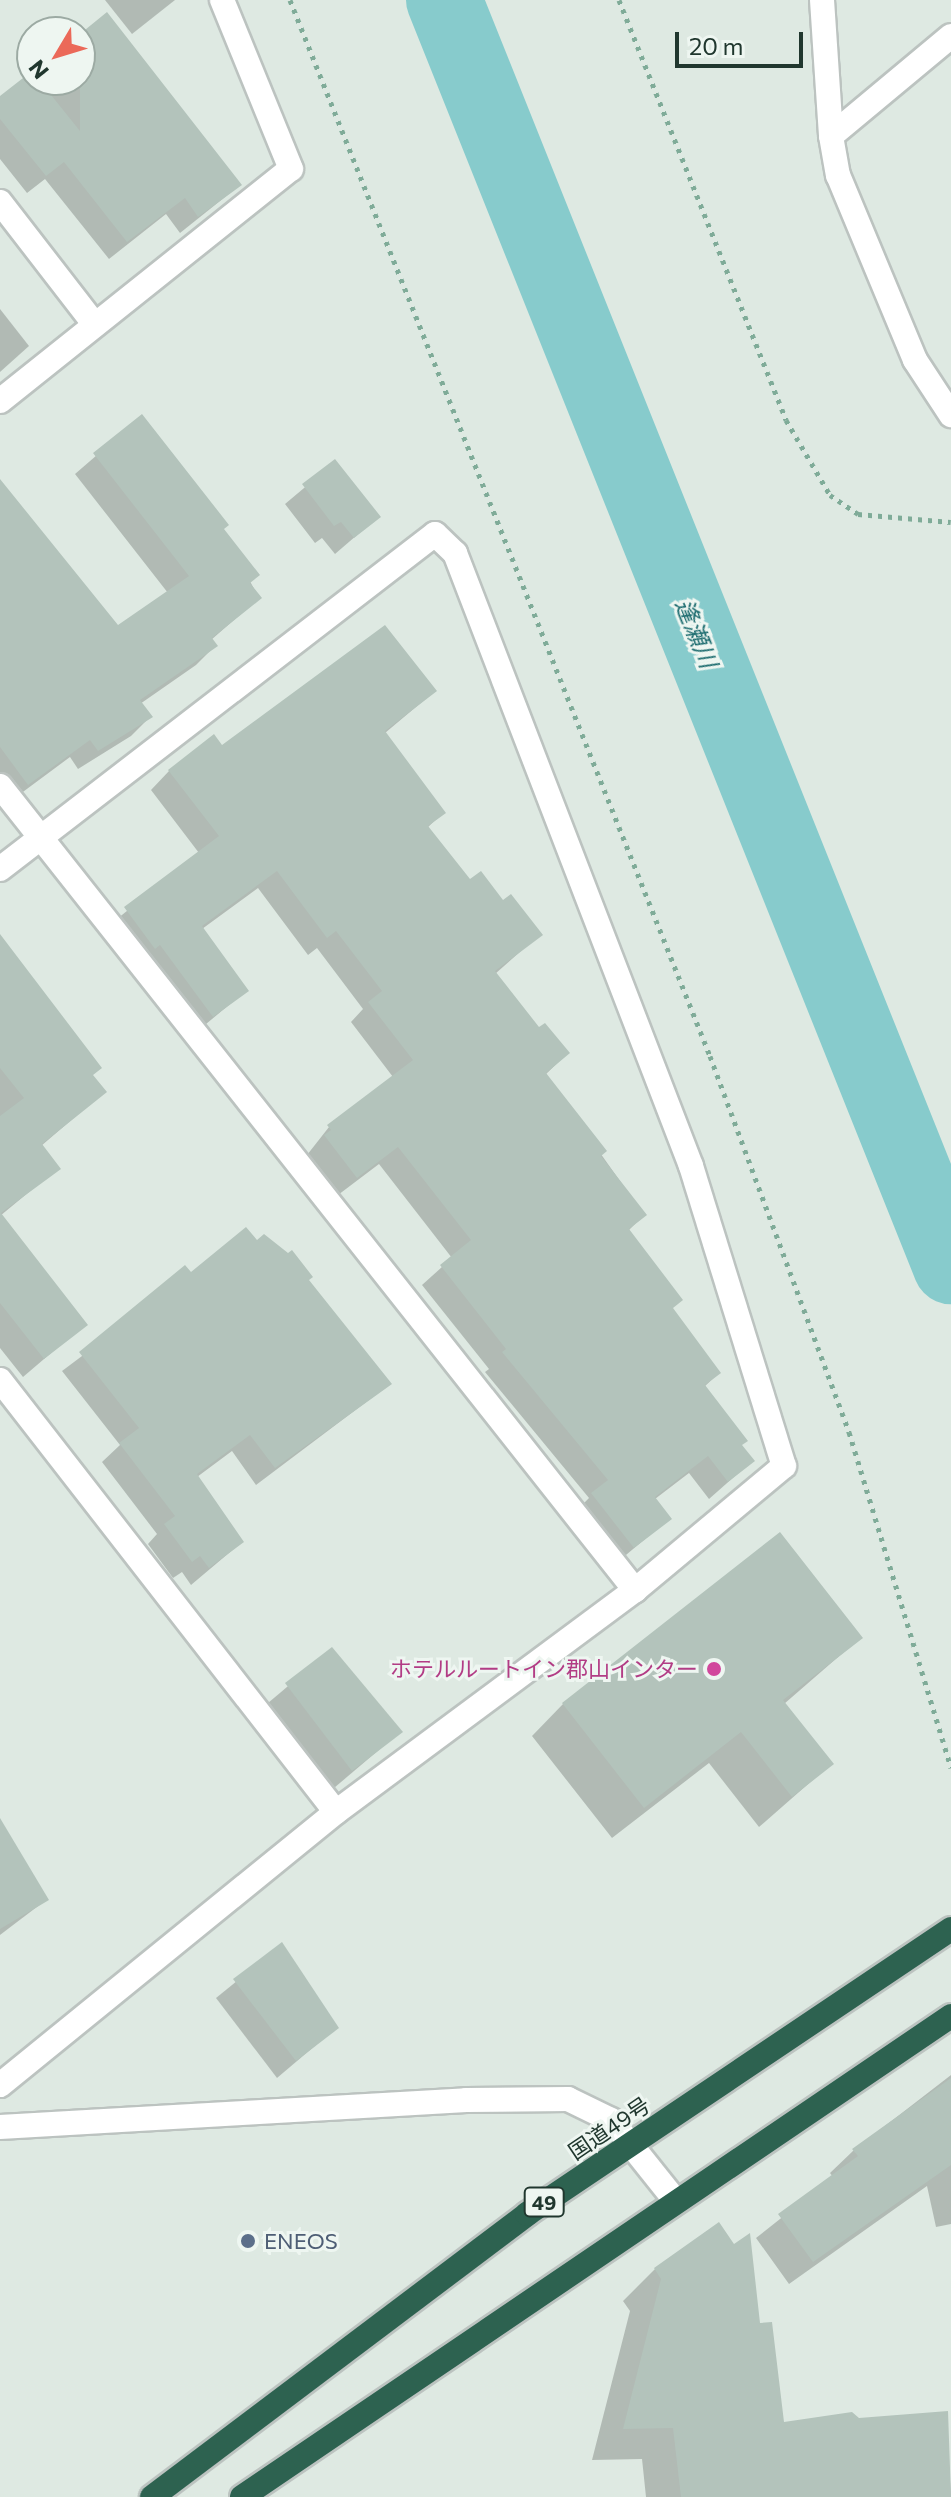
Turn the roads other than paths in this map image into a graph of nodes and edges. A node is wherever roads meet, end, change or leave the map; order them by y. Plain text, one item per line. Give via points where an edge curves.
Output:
1 (222, 0) edge
2 (822, 0) edge
3 (951, 36) edge
4 (831, 136) junction
5 (0, 202) edge
6 (95, 325) junction
7 (0, 401) edge
8 (951, 415) edge
9 (0, 786) edge
10 (41, 838) junction
11 (0, 869) edge
12 (1, 1382) edge
13 (635, 1590) junction
14 (336, 1812) junction
15 (951, 1929) edge
16 (951, 2016) edge
17 (0, 2085) edge
18 (0, 2127) edge
19 (634, 2143) junction
20 (674, 2199) junction
21 (152, 2497) edge
22 (242, 2497) edge

1 - 6 street via 291,169
2 - 4 street
3 - 4 street
4 - 8 street via 838,175 915,360
5 - 6 street
6 - 7 street
9 - 10 street
10 - 11 street
10 - 13 street
10 - 13 street via 435,534 455,553 691,1166 784,1466
12 - 14 street
13 - 14 street
14 - 17 street
15 - 19 highway, 国道49号 / 49
16 - 20 highway
18 - 19 street via 553,2098 595,2109
19 - 20 street
19 - 21 highway, 国道49号 / 49 via 527,2214
20 - 22 highway

